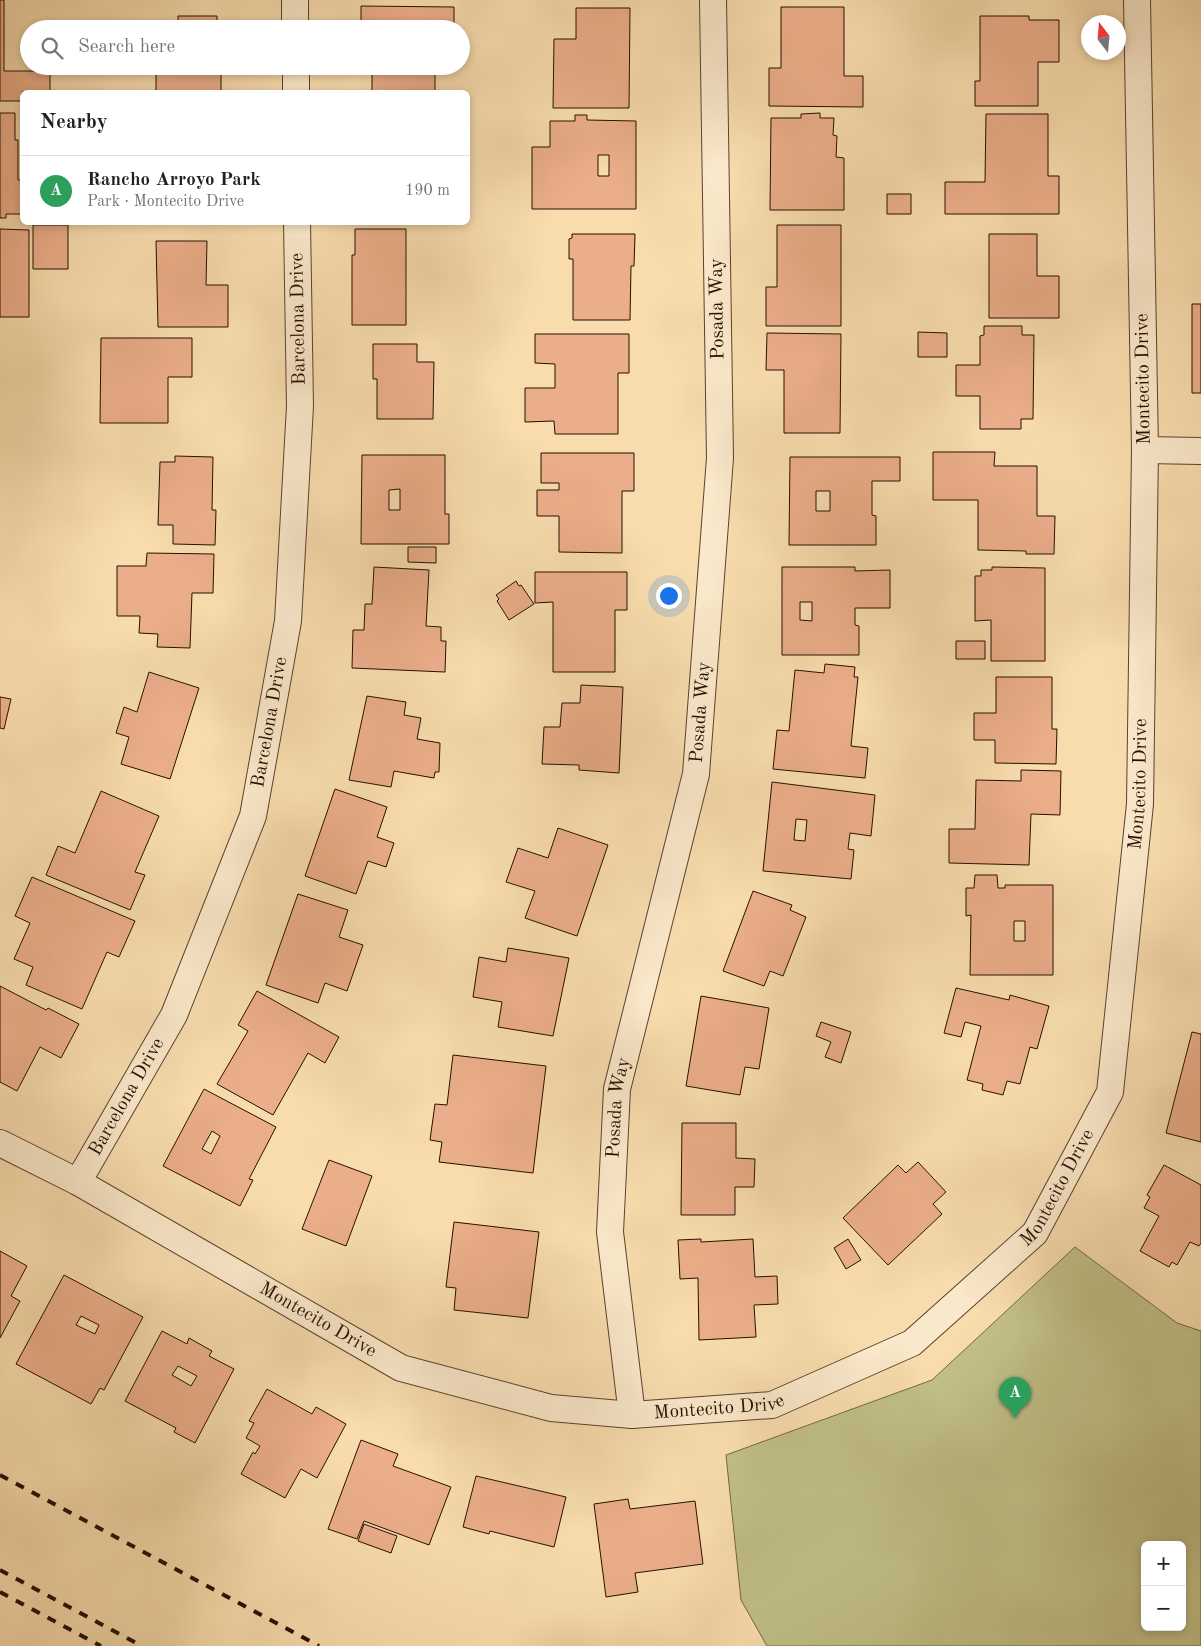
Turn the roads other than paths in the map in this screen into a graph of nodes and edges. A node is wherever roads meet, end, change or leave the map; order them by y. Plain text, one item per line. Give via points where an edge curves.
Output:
1 (295, 0) edge
2 (713, 0) edge
3 (1137, 0) edge
4 (295, 20) edge
5 (296, 75) edge
6 (296, 90) edge
7 (297, 225) edge
8 (1145, 450) junction
9 (1201, 451) edge
10 (0, 1143) edge
11 (78, 1182) junction
12 (632, 1415) junction

1 - 4 street
2 - 12 street, Posada Way via 720,458 696,774 617,1089 610,1232
3 - 8 street, Montecito Drive
5 - 6 street
7 - 11 street, Barcelona Drive via 300,406 288,621 253,816 174,1015
8 - 9 street
8 - 12 street, Montecito Drive via 1140,804 1110,1092 1034,1233 912,1343 772,1405
10 - 11 street, Montecito Drive
11 - 12 street, Montecito Drive via 401,1368 551,1408

